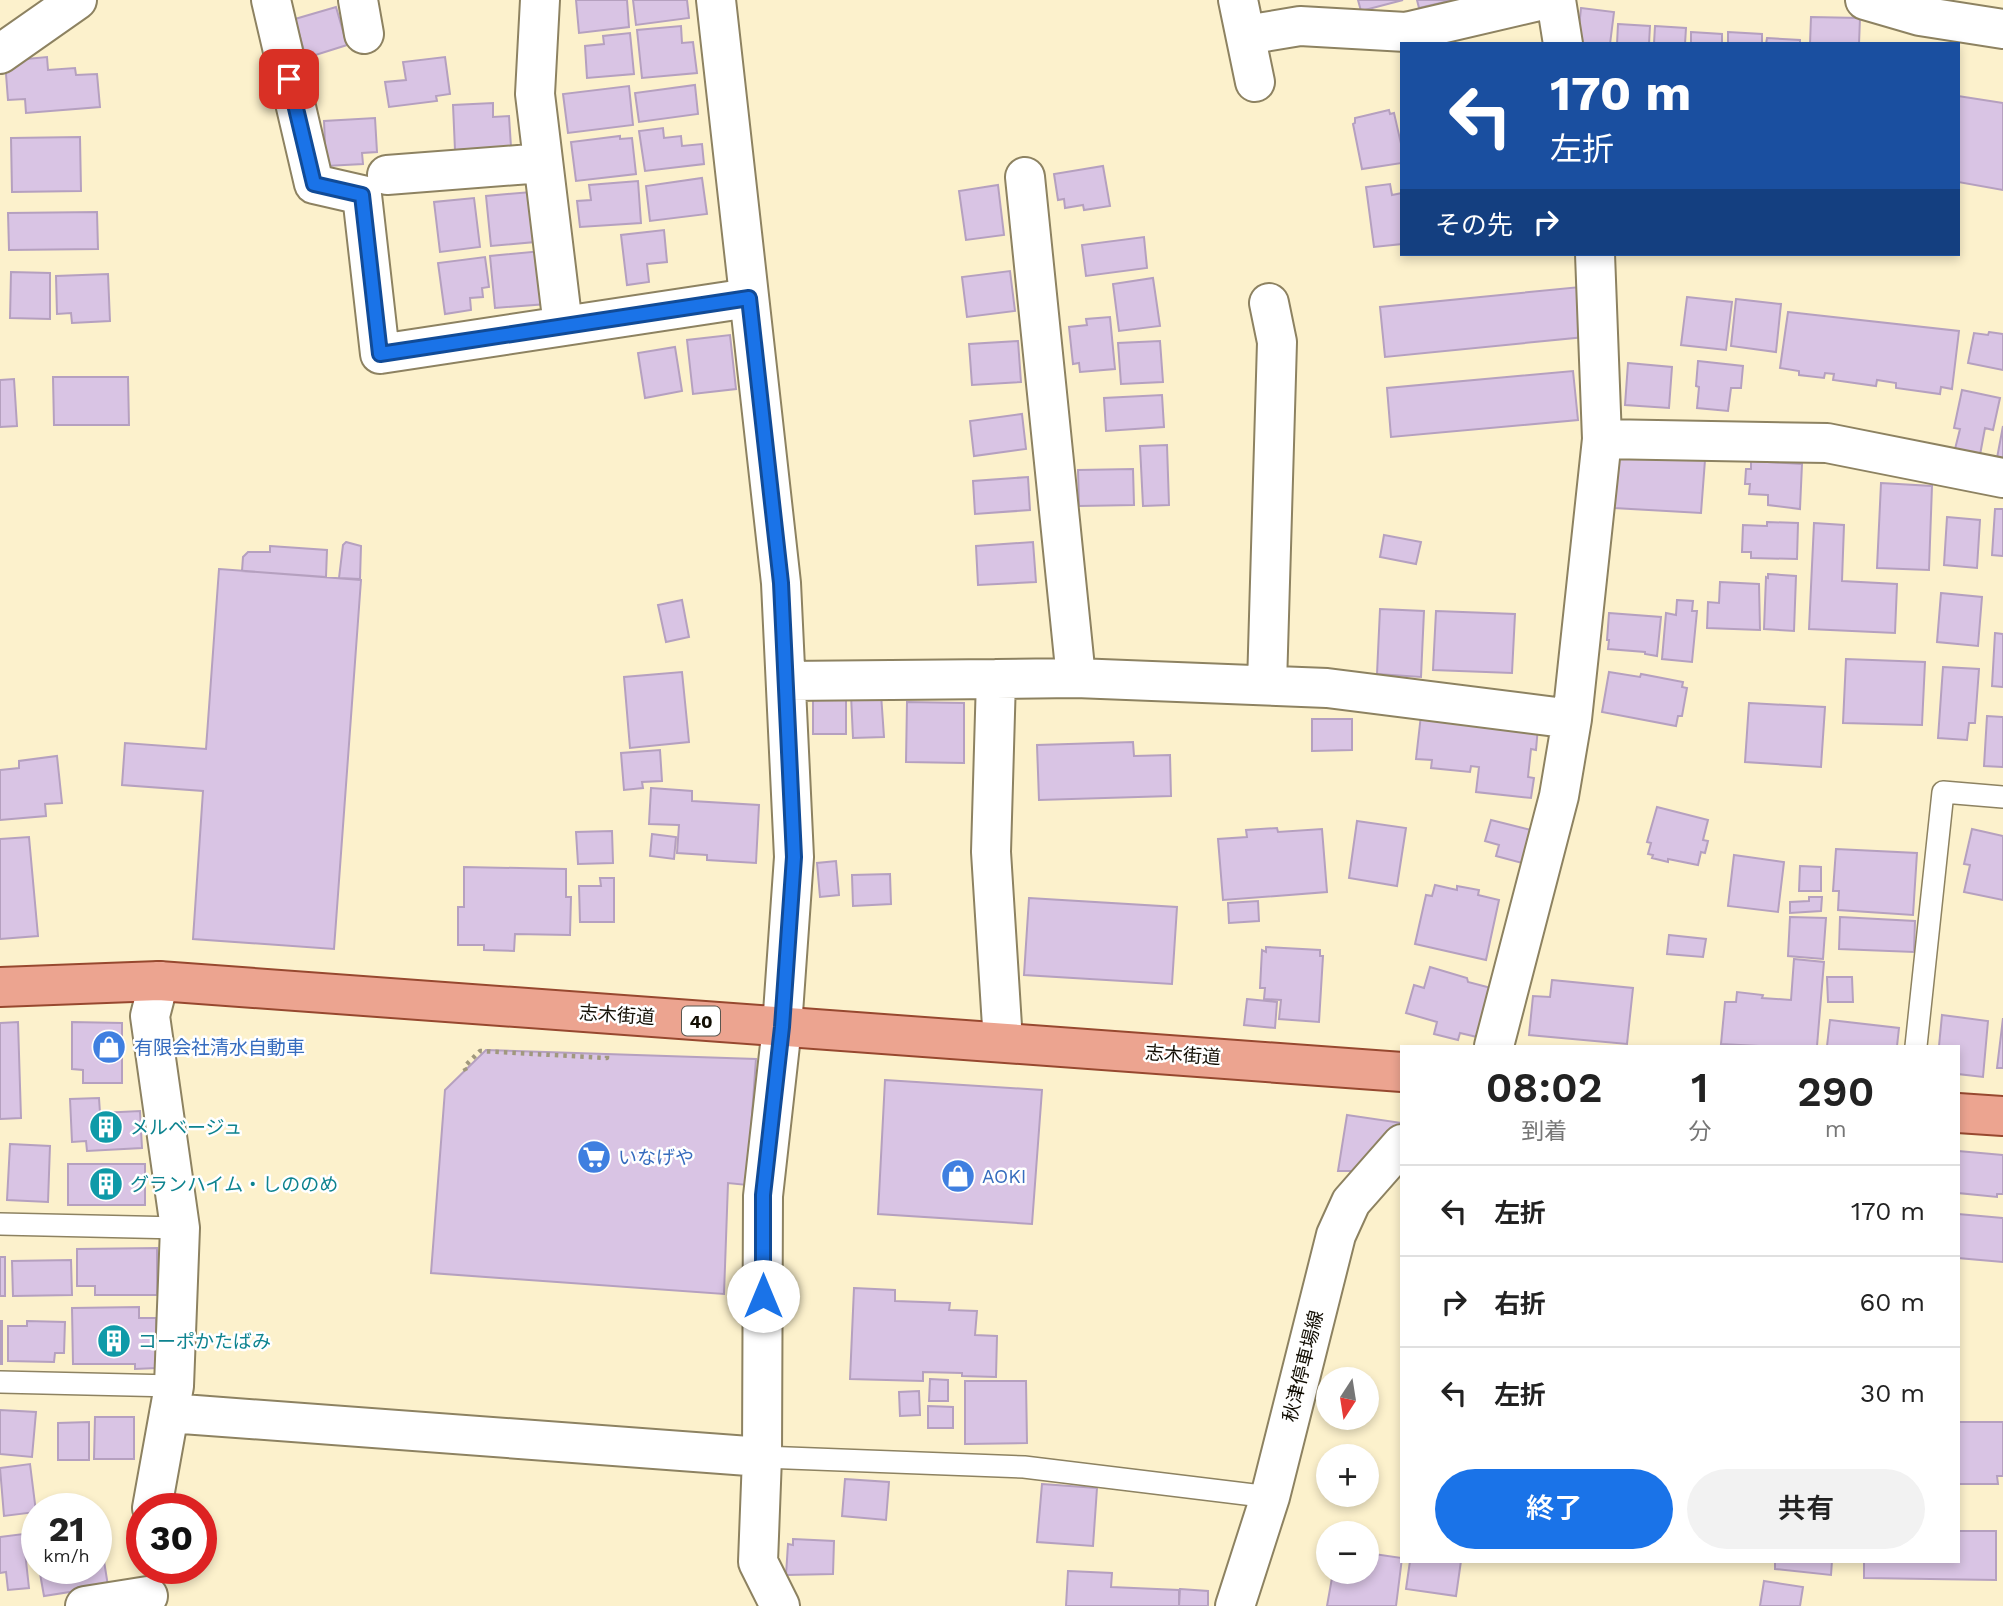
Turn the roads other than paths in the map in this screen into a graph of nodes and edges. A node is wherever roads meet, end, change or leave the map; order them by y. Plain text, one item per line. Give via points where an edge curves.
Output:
1 (77, 0) edge
2 (271, 0) edge
3 (540, 0) edge
4 (716, 0) edge
5 (1543, 0) edge
6 (1556, 0) edge
7 (1865, 0) edge
8 (1242, 17) edge
9 (2003, 29) edge
10 (1563, 42) edge
11 (0, 54) edge
12 (1255, 82) dead end
13 (543, 163) junction
14 (387, 175) dead end
15 (1025, 177) dead end
16 (1595, 256) edge
17 (749, 298) junction
18 (1269, 303) dead end
19 (563, 326) junction
20 (1602, 439) junction
21 (2003, 478) edge
22 (1076, 678) junction
23 (996, 679) junction
24 (786, 681) junction
25 (1267, 685) junction
26 (1572, 719) junction
27 (2003, 796) edge
28 (159, 981) junction
29 (0, 987) edge
30 (782, 1027) junction
31 (1003, 1042) junction
32 (1494, 1045) edge
33 (1916, 1045) edge
34 (1400, 1072) edge
35 (1960, 1113) edge
36 (2003, 1116) edge
37 (1400, 1146) edge
38 (0, 1224) edge
39 (180, 1228) junction
40 (0, 1382) edge
41 (171, 1400) junction
42 (762, 1457) junction
43 (155, 1493) edge
44 (1270, 1497) junction
45 (149, 1590) edge
46 (85, 1606) edge
47 (780, 1606) edge
48 (1235, 1606) edge

1 - 11 street
2 - 19 street via 314,184 362,195 380,354
3 - 13 street via 535,94
4 - 17 street
5 - 8 street via 1406,32 1300,26
6 - 10 street
7 - 9 street via 1920,16
8 - 12 street
13 - 14 street
13 - 19 street
15 - 22 street
16 - 20 street
17 - 19 street
17 - 24 street via 781,583
18 - 25 street via 1277,342
20 - 21 street via 1827,443
20 - 26 street
22 - 23 street
22 - 25 street
23 - 24 street
23 - 31 street via 991,852
24 - 30 street via 794,857
25 - 26 street via 1327,688
26 - 32 street via 1559,796
27 - 33 lane via 1943,792
28 - 29 main road, 志木街道 / 40
28 - 30 main road, 志木街道 / 40
28 - 39 street via 150,1016
30 - 31 main road, 志木街道 / 40
30 - 42 street via 763,1195
31 - 34 main road, 志木街道 / 40
35 - 36 main road
37 - 44 street, 秋津停車場線 via 1351,1202 1336,1235
38 - 39 lane
39 - 41 street
40 - 41 lane
41 - 42 street
41 - 43 street
42 - 44 lane via 1024,1467
42 - 47 street via 758,1562
44 - 48 street, 秋津停車場線
45 - 46 street

